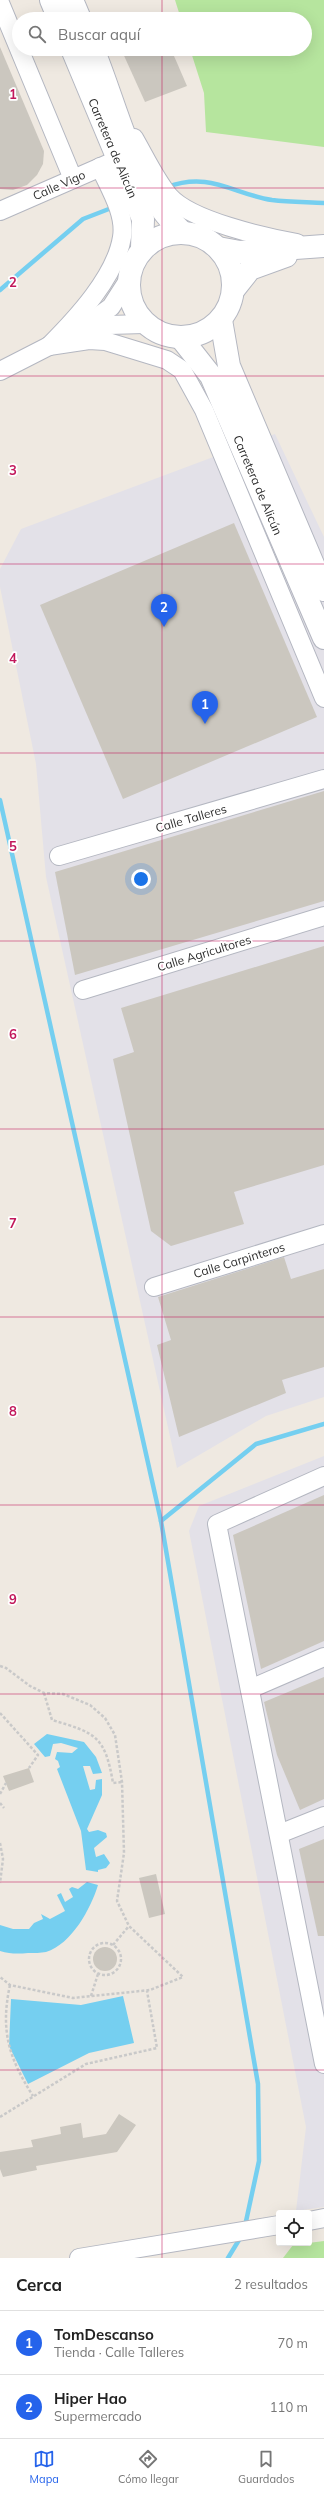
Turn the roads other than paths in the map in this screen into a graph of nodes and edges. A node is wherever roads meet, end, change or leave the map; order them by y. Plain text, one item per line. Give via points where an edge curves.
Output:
1 (51, 0) edge
2 (72, 0) edge
3 (0, 3) edge
4 (56, 12) edge
5 (77, 12) edge
6 (12, 32) edge
7 (22, 56) edge
8 (75, 56) edge
9 (96, 56) edge
10 (121, 165) junction
11 (73, 179) junction
12 (0, 211) edge
13 (172, 211) junction
14 (182, 232) junction
15 (320, 246) edge
16 (142, 248) junction
17 (218, 248) junction
18 (129, 279) junction
19 (235, 288) junction
20 (221, 320) junction
21 (144, 324) junction
22 (181, 338) junction
23 (50, 346) junction
24 (0, 370) edge
25 (324, 590) edge
26 (324, 638) edge
27 (324, 698) edge
28 (324, 779) edge
29 (59, 856) dead end
30 (324, 916) edge
31 (83, 990) dead end
32 (324, 1234) edge
33 (154, 1287) dead end
34 (324, 1476) edge
35 (324, 1657) edge
36 (250, 1689) junction
37 (324, 1816) edge
38 (279, 1834) junction
39 (324, 2064) edge
40 (324, 2218) edge
41 (312, 2220) edge
42 (276, 2225) edge
43 (79, 2258) edge

1 - 4 main road
2 - 5 main road
3 - 6 street
7 - 11 street
8 - 10 main road, Carretera de Alicún
9 - 10 main road, Carretera de Alicún via 113,101
10 - 11 street, Calle Vigo
10 - 13 main road, Carretera de Alicún via 153,199
10 - 16 main road, Carretera de Alicún via 143,219
10 - 23 street via 120,213 123,236 110,268 86,308
11 - 12 street, Calle Vigo
13 - 14 main road, Carretera de Alicún
13 - 15 street via 249,233
14 - 16 main road via 166,235
14 - 17 main road via 201,238
15 - 17 main road via 240,252
15 - 19 main road via 250,269
16 - 18 main road via 133,261
17 - 19 main road via 230,265
18 - 21 main road via 132,306
18 - 23 street via 118,299 96,321
19 - 20 main road via 230,308
20 - 22 main road via 203,332
20 - 25 main road, Carretera de Alicún via 228,366
21 - 22 main road via 156,332
21 - 23 street via 109,324
22 - 26 main road, Carretera de Alicún via 211,376
23 - 24 street
23 - 27 street via 89,340 105,341 167,360 182,370 204,410
28 - 29 street, Calle Talleres
30 - 31 street, Calle Agricultores
32 - 33 street, Calle Carpinteros
34 - 36 street via 217,1524
35 - 36 street
36 - 38 street
37 - 38 street
38 - 39 street
40 - 41 street
42 - 43 street

